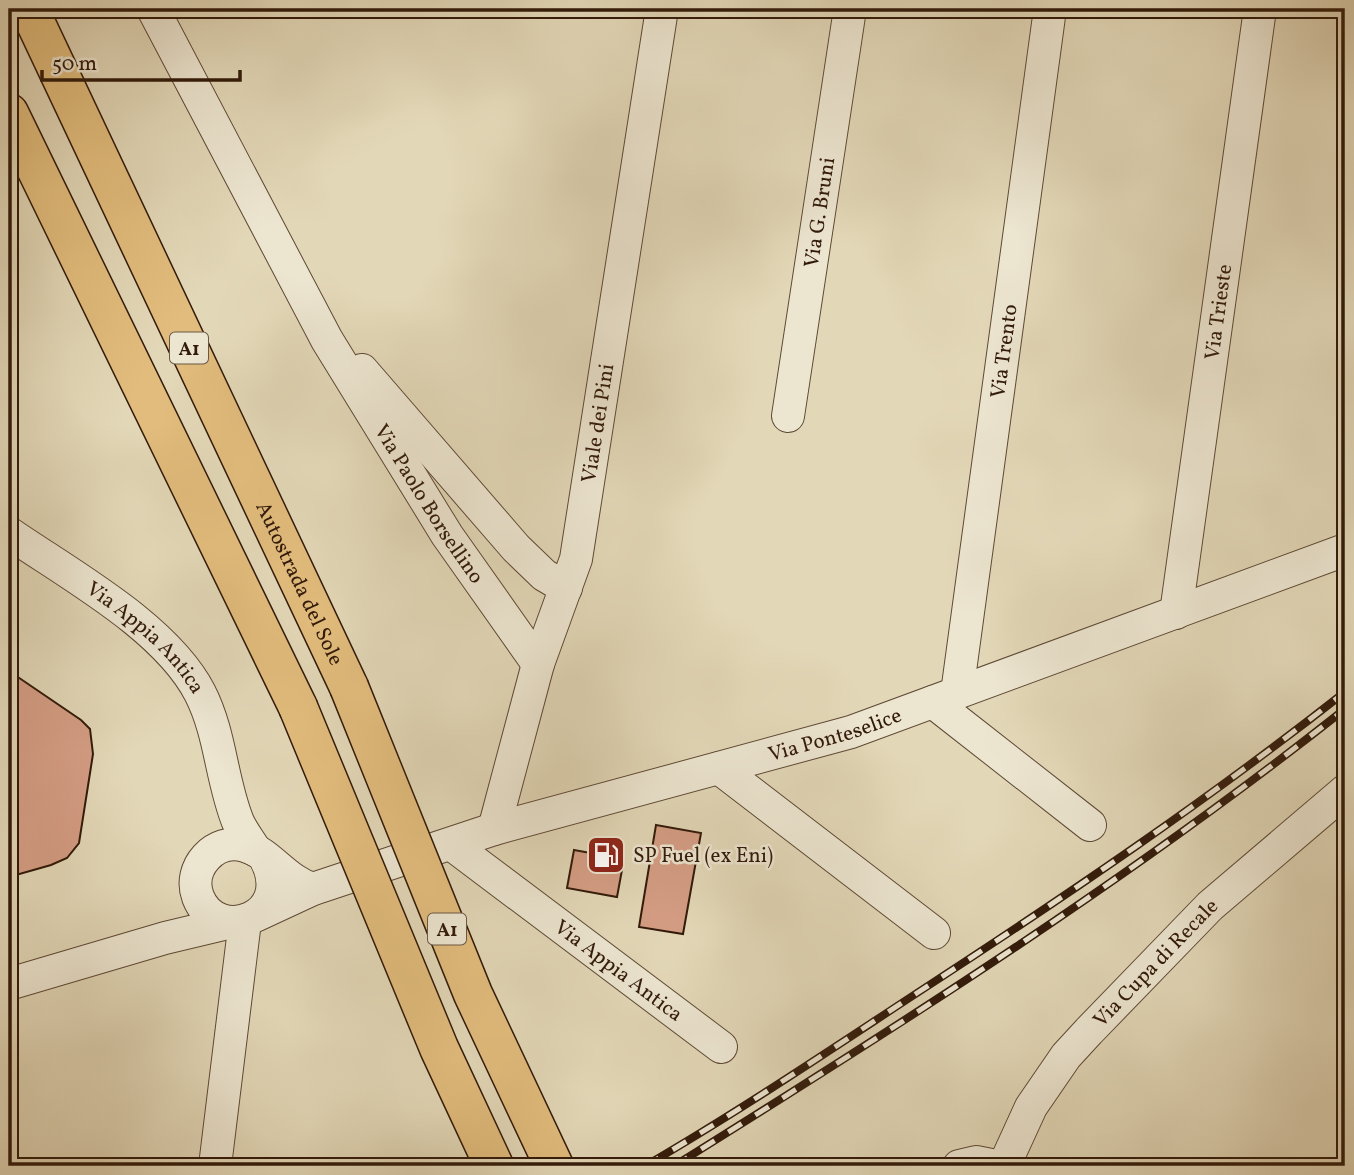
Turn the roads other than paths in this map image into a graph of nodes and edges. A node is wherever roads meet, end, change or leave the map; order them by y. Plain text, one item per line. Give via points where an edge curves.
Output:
1 (29, 9) edge
2 (153, 9) edge
3 (662, 9) edge
4 (850, 9) edge
5 (1050, 9) edge
6 (1260, 9) edge
7 (9, 113) edge
8 (327, 340) junction
9 (788, 416) dead end
10 (9, 533) edge
11 (1345, 550) edge
12 (566, 588) junction
13 (1176, 613) junction
14 (538, 664) junction
15 (945, 697) junction
16 (719, 768) junction
17 (227, 783) junction
18 (1345, 791) edge
19 (1090, 825) dead end
20 (494, 829) junction
21 (451, 844) junction
22 (260, 854) junction
23 (201, 867) junction
24 (322, 886) junction
25 (245, 919) junction
26 (934, 933) dead end
27 (164, 937) junction
28 (9, 984) edge
29 (721, 1047) dead end
30 (215, 1166) edge
31 (494, 1166) edge
32 (554, 1166) edge
33 (959, 1166) edge
34 (996, 1166) edge
35 (1004, 1166) edge

1 - 32 highway, Autostrada del Sole / A1, bridge via 349,687 473,994
2 - 8 street, Via Paolo Borsellino
3 - 12 street, Viale dei Pini via 576,558
4 - 9 street, Via G. Bruni
5 - 15 street, Via Trento
6 - 13 street, Via Trieste
7 - 31 highway, A1, bridge via 298,706 439,1048
8 - 12 street, Via Paolo Borsellino via 364,372 516,548 544,575
8 - 14 street, Via Paolo Borsellino via 447,535
10 - 17 street, Via Appia Antica via 143,625 177,659 200,693 217,736
11 - 13 street, Via Ponteselice
12 - 14 street, Viale dei Pini
13 - 15 street, Via Ponteselice
14 - 20 street, Viale dei Pini
15 - 16 street, Via Ponteselice via 851,732
15 - 19 street
16 - 20 street, Via Ponteselice
16 - 26 street
17 - 22 street, Via Appia Antica via 239,823
17 - 23 street, Via Appia Antica via 218,834
18 - 35 street, Via Cupa di Recale via 1210,906 1066,1056 1031,1107
20 - 21 street, Via Ponteselice
21 - 24 street, Via Ponteselice
21 - 29 street, Via Appia Antica
22 - 23 street via 229,844 217,848
22 - 24 street via 302,886
22 - 25 street via 271,870 272,895 266,906
23 - 25 street via 196,891 200,903 220,919
23 - 27 street via 184,907
24 - 25 street, Via Ponteselice
25 - 27 street, Via Ponteselice
25 - 30 street
27 - 28 street, Via Ponteselice
33 - 34 street via 976,1161

